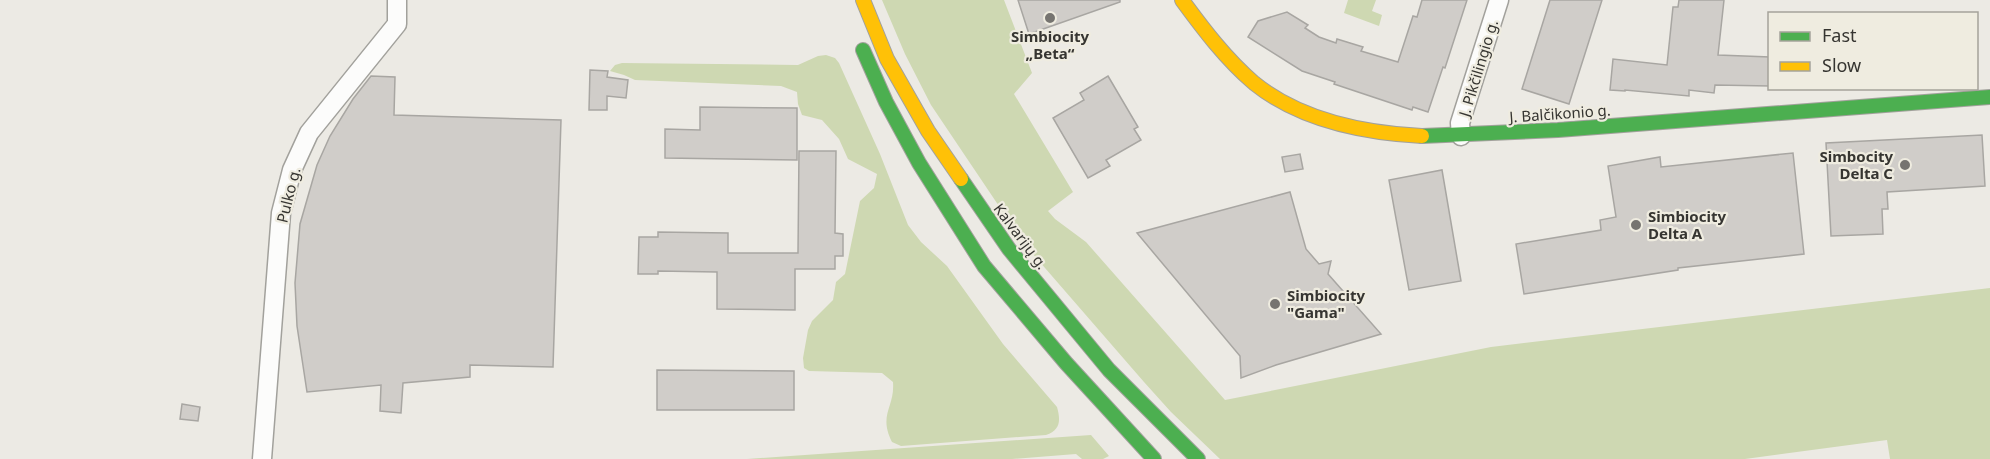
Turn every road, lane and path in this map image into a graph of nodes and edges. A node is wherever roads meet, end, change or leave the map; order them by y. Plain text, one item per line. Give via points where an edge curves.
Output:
1 (397, 0) edge
2 (863, 0) edge
3 (1182, 0) edge
4 (1499, 0) edge
5 (856, 32) dead end
6 (1990, 97) edge
7 (1461, 136) junction
8 (997, 258) junction
9 (1188, 447) junction
10 (262, 459) edge
11 (1154, 459) edge
12 (1176, 459) edge
13 (1198, 459) edge

1 - 10 street, Pulko g. via 397,24 309,133 292,170 280,213
2 - 8 main road, Kalvarijų g. via 887,59
3 - 7 main road, J. Balčikonio g. via 1203,30 1247,78 1287,105 1377,133
4 - 7 street, J. Pikčilingio g. via 1460,123
5 - 8 main road, Kalvarijų g. via 886,102 919,163
6 - 7 main road, J. Balčikonio g.
8 - 9 main road, Kalvarijų g.
8 - 11 main road, Kalvarijų g. via 1066,363
9 - 12 main road
9 - 13 main road, Kalvarijų g.

